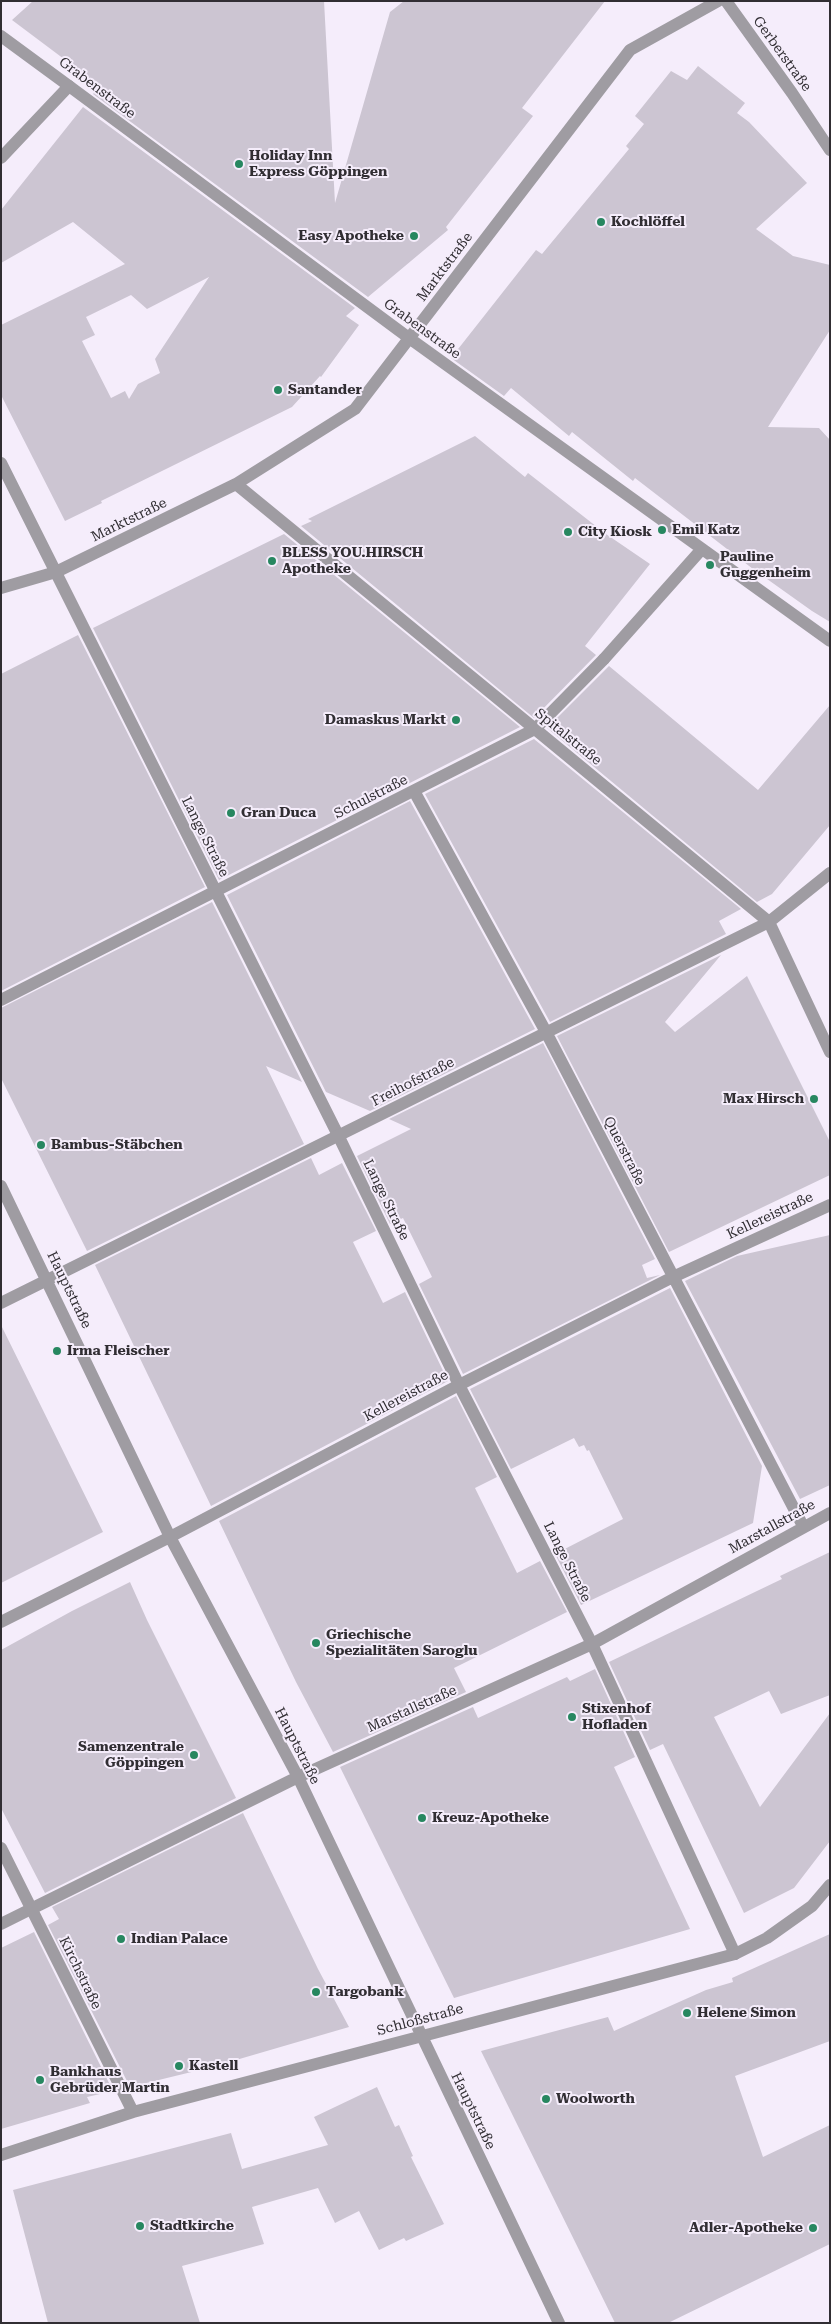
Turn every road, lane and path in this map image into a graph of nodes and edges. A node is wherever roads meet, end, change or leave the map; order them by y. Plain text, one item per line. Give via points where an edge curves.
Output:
1 (718, 1) edge
2 (726, 1) edge
3 (1, 36) edge
4 (69, 86) junction
5 (830, 150) edge
6 (1, 158) edge
7 (409, 338) junction
8 (1, 463) edge
9 (236, 484) junction
10 (701, 550) junction
11 (56, 572) junction
12 (1, 588) edge
13 (830, 641) edge
14 (535, 729) junction
15 (414, 791) junction
16 (830, 873) edge
17 (216, 892) junction
18 (769, 922) junction
19 (1, 1000) edge
20 (546, 1032) junction
21 (830, 1052) edge
22 (339, 1136) junction
23 (1, 1186) edge
24 (830, 1205) edge
25 (673, 1277) junction
26 (48, 1281) junction
27 (1, 1303) edge
28 (459, 1385) junction
29 (830, 1513) edge
30 (803, 1526) junction
31 (170, 1538) junction
32 (1, 1622) edge
33 (592, 1644) junction
34 (298, 1777) junction
35 (1, 1848) edge
36 (830, 1885) edge
37 (32, 1909) junction
38 (1, 1924) edge
39 (735, 1954) junction
40 (420, 2035) junction
41 (133, 2112) junction
42 (1, 2155) edge
43 (559, 2323) edge

1 - 7 street, Marktstraße via 630,50
2 - 5 street, Gerberstraße
3 - 4 street, Grabenstraße
4 - 6 street
4 - 7 street, Grabenstraße
7 - 9 street, Marktstraße via 355,409
7 - 10 street, Grabenstraße
8 - 11 street, Lange Straße
9 - 11 street, Marktstraße
9 - 14 street, Spitalstraße
10 - 13 street, Grabenstraße
10 - 14 street, Schulstraße via 604,659
11 - 12 street, Marktstraße
11 - 17 street, Lange Straße
14 - 15 street, Schulstraße
14 - 18 street, Spitalstraße
15 - 17 street, Schulstraße
15 - 20 street, Querstraße
16 - 18 street, Freihofstraße
17 - 19 street, Schulstraße
17 - 22 street, Lange Straße
18 - 20 street, Freihofstraße
18 - 21 street, Spitalstraße
20 - 22 street, Freihofstraße
20 - 25 street, Querstraße
22 - 26 street, Freihofstraße
22 - 28 street, Lange Straße
23 - 26 street, Hauptstraße
24 - 25 street, Kellereistraße
25 - 28 street, Kellereistraße
25 - 30 street, Querstraße
26 - 27 street, Freihofstraße
26 - 31 street, Hauptstraße
28 - 31 street, Kellereistraße
28 - 33 street, Lange Straße
29 - 30 street, Marstallstraße
30 - 33 street, Marstallstraße
31 - 32 street, Kellereistraße
31 - 34 street, Hauptstraße
33 - 34 street, Marstallstraße
33 - 39 street, Lange Straße
34 - 37 street, Marstallstraße
34 - 40 street, Hauptstraße
35 - 37 street, Kirchstraße
36 - 39 street, Schloßstraße via 812,1906 767,1938
37 - 38 street, Marstallstraße
37 - 41 street, Kirchstraße
39 - 40 street, Schloßstraße
40 - 41 street, Schloßstraße
40 - 43 street, Hauptstraße
41 - 42 street, Schloßstraße

